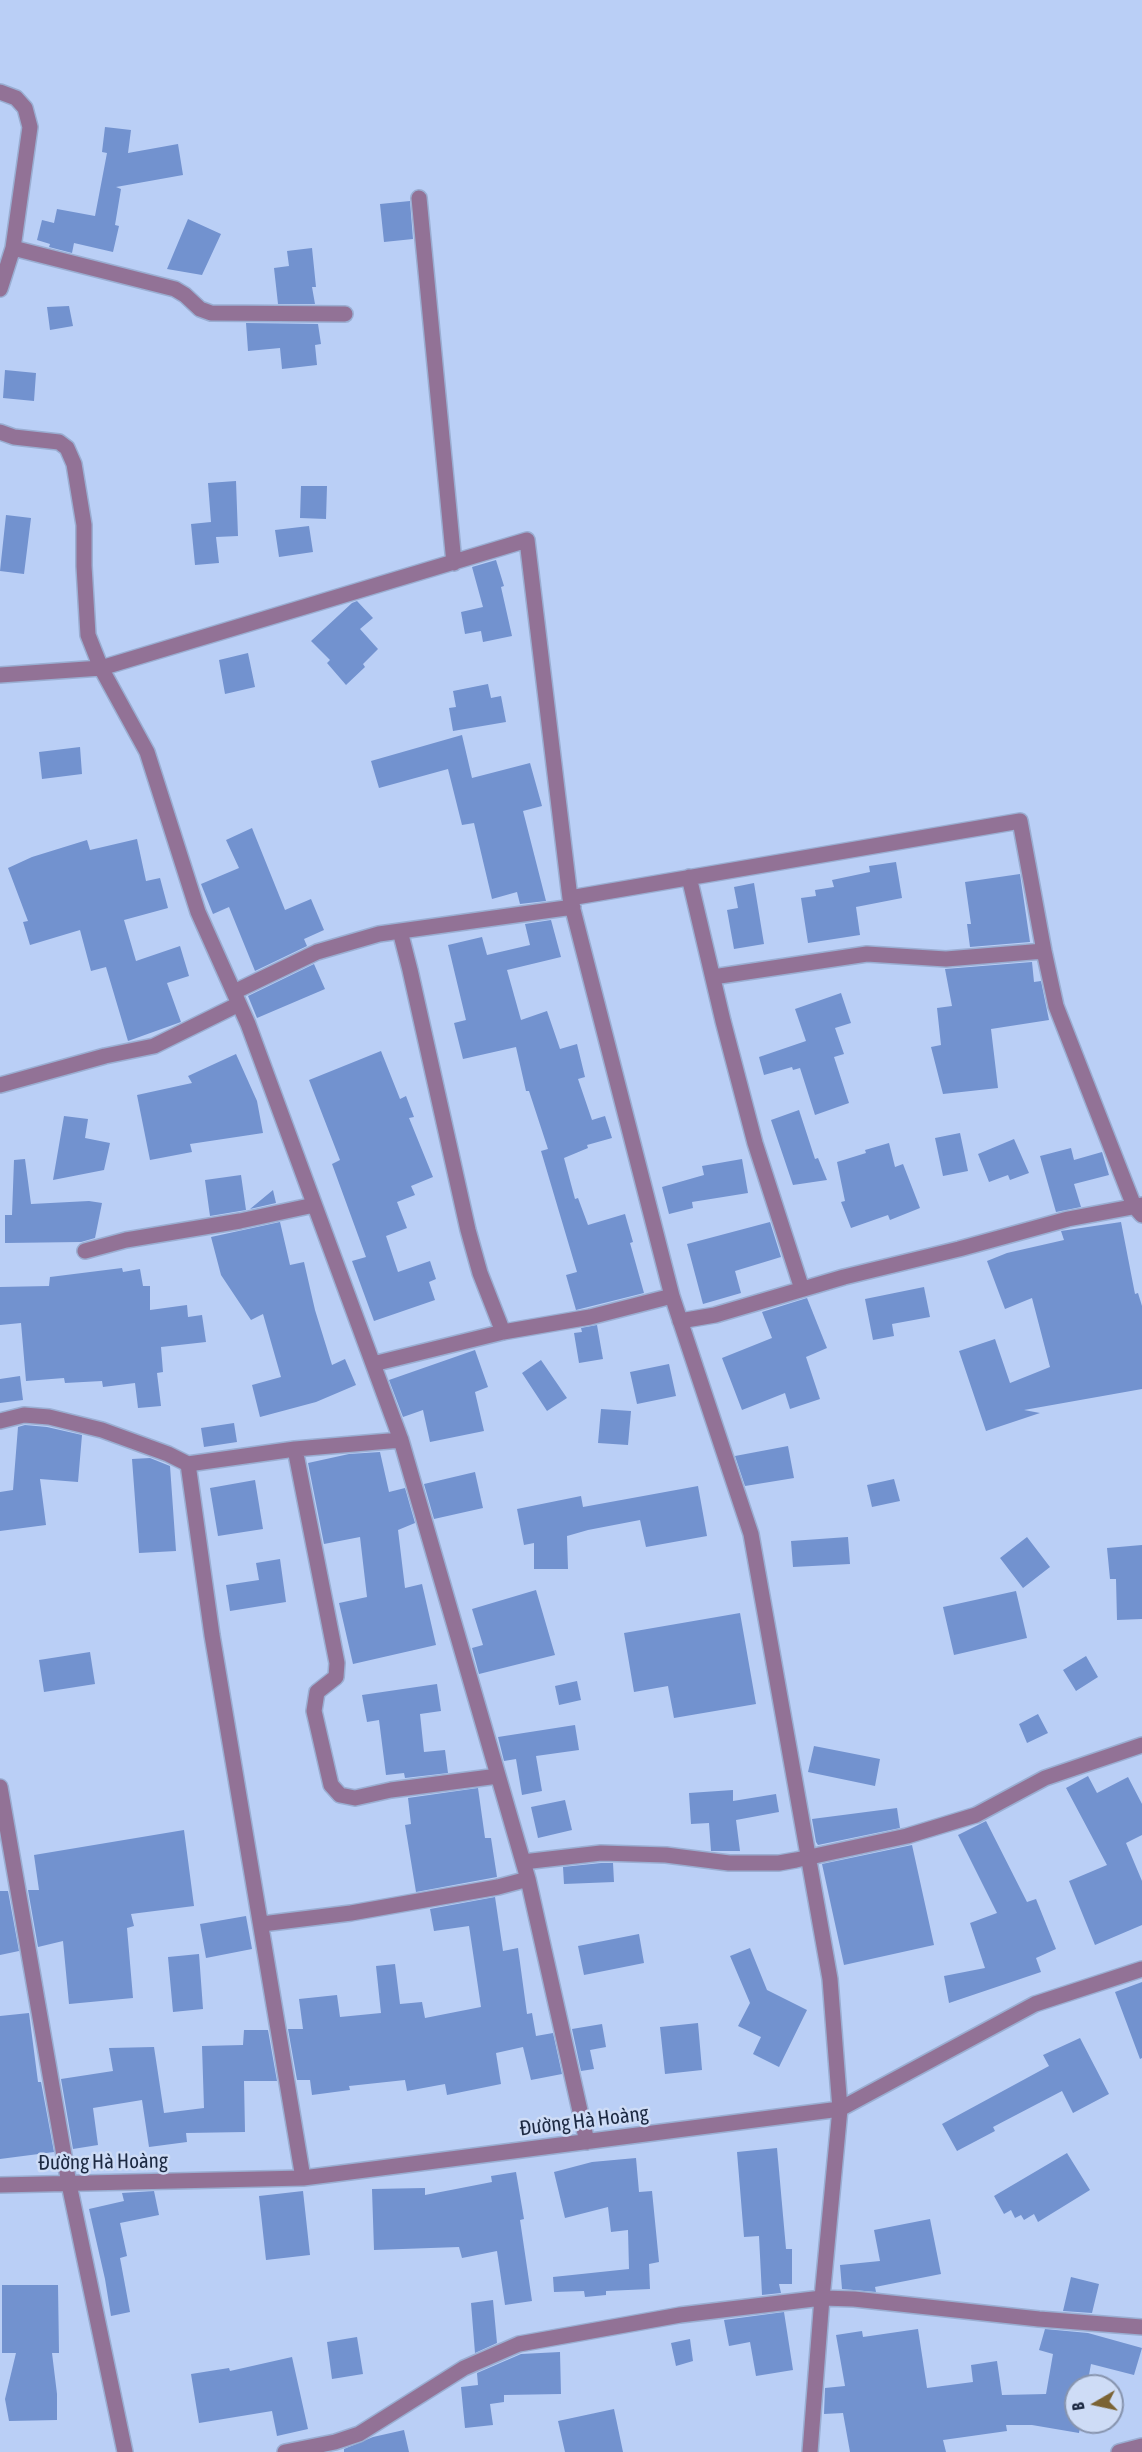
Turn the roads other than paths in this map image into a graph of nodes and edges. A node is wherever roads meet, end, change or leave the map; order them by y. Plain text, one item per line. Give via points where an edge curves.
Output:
1 (0, 92) edge
2 (419, 198) dead end
3 (13, 248) junction
4 (0, 290) edge
5 (345, 314) dead end
6 (0, 432) edge
7 (454, 564) junction
8 (101, 668) junction
9 (0, 675) edge
10 (689, 877) junction
11 (571, 902) junction
12 (400, 931) junction
13 (1044, 951) junction
14 (713, 977) junction
15 (236, 998) junction
16 (0, 1085) edge
17 (314, 1205) junction
18 (1139, 1208) edge
19 (86, 1251) dead end
20 (802, 1289) junction
21 (672, 1296) junction
22 (680, 1321) junction
23 (503, 1332) junction
24 (373, 1364) junction
25 (0, 1421) edge
26 (401, 1440) junction
27 (295, 1449) junction
28 (188, 1464) junction
29 (1142, 1745) edge
30 (498, 1776) junction
31 (0, 1787) edge
32 (809, 1857) junction
33 (523, 1862) junction
34 (528, 1879) junction
35 (262, 1924) junction
36 (1142, 1969) edge
37 (840, 2109) junction
38 (587, 2142) junction
39 (303, 2178) junction
40 (69, 2184) junction
41 (0, 2186) edge
42 (822, 2298) junction
43 (1142, 2327) edge
44 (1142, 2446) edge
45 (124, 2452) edge
46 (285, 2452) edge
47 (810, 2452) edge
48 (1119, 2452) edge

1 - 3 street via 16,98 26,108 30,127
2 - 7 street
3 - 4 street
3 - 5 street via 175,289 211,313
6 - 8 street via 59,442 67,448 74,464 84,525 88,635
7 - 8 street
7 - 11 street via 527,540
8 - 9 street
8 - 15 street via 147,752 198,912
10 - 11 street
10 - 13 street via 1020,821
10 - 14 street
11 - 12 street
11 - 21 street
12 - 15 street via 317,952
12 - 23 street via 468,1230
13 - 14 street via 946,959 867,954
13 - 18 street via 1056,1006
14 - 20 street via 759,1154
15 - 16 street via 154,1046
15 - 17 street
17 - 19 street
17 - 24 street
18 - 20 street via 1068,1219
20 - 22 street via 715,1315
21 - 22 street
21 - 23 street via 590,1317
22 - 32 street via 751,1534
23 - 24 street
24 - 26 street
25 - 28 street via 24,1415 49,1417 102,1430
26 - 27 street
26 - 30 street
27 - 28 street
27 - 30 street via 337,1663 336,1677 317,1692 314,1711 331,1785 340,1795 355,1798
28 - 35 street via 212,1635
29 - 32 street via 1045,1778 976,1815 907,1836
30 - 33 street
31 - 40 street
32 - 33 street via 779,1863 729,1863 666,1855 601,1853
32 - 37 street via 830,1979
33 - 34 street
34 - 35 street via 351,1913
34 - 38 street
35 - 39 street
36 - 37 street, Đường Hà Hoàng via 1035,2004
37 - 38 street, Đường Hà Hoàng
37 - 42 street
38 - 39 street, Đường Hà Hoàng
39 - 40 street, Đường Hà Hoàng
40 - 41 street, Đường Hà Hoàng
40 - 45 street
42 - 43 street
42 - 46 street via 680,2315 519,2344 464,2368 359,2434
42 - 47 street
44 - 48 street

